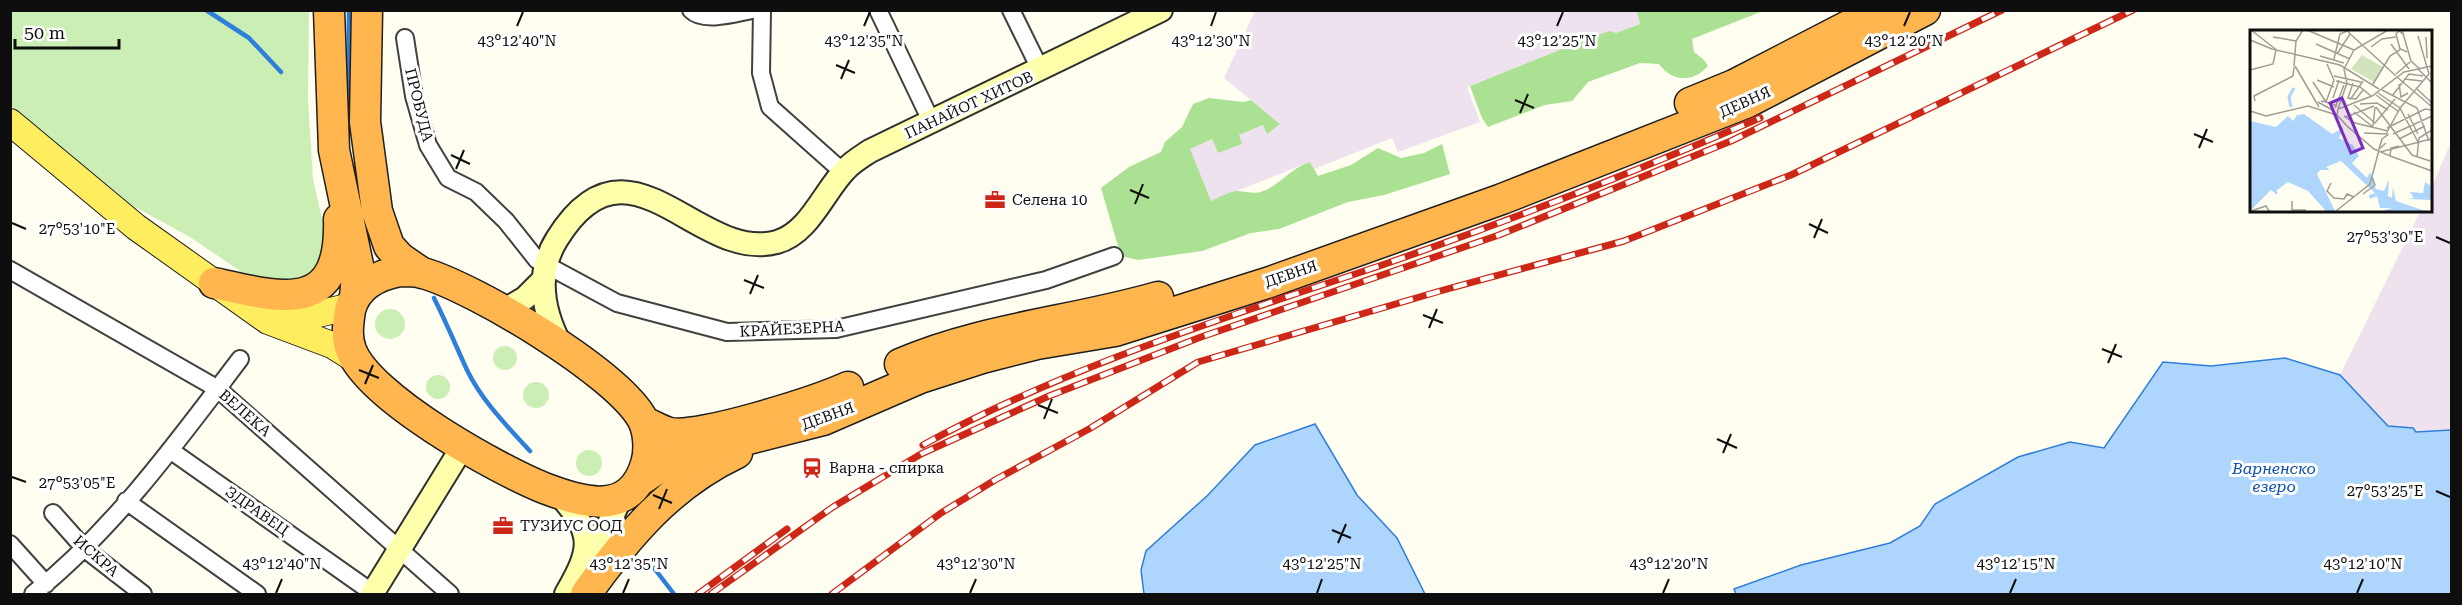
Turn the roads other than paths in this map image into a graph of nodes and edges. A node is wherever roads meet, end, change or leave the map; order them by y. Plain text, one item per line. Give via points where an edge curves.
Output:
1 (329, 10) edge
2 (367, 10) edge
3 (691, 10) edge
4 (752, 10) edge
5 (762, 10) edge
6 (878, 10) edge
7 (1011, 10) edge
8 (1161, 10) edge
9 (1879, 10) edge
10 (1925, 10) edge
11 (405, 38) dead end
12 (1041, 71) junction
13 (10, 122) edge
14 (932, 123) junction
15 (337, 171) junction
16 (843, 172) junction
17 (1114, 256) dead end
18 (10, 270) edge
19 (545, 272) junction
20 (422, 273) junction
21 (214, 283) junction
22 (353, 301) junction
23 (252, 310) junction
24 (503, 311) junction
25 (562, 348) junction
26 (240, 359) dead end
27 (356, 360) junction
28 (218, 389) junction
29 (644, 422) junction
30 (799, 427) junction
31 (463, 446) junction
32 (170, 450) junction
33 (630, 489) junction
34 (558, 493) junction
35 (126, 501) junction
36 (53, 513) dead end
37 (10, 544) edge
38 (400, 548) junction
39 (85, 549) junction
40 (40, 589) edge
41 (373, 593) edge
42 (143, 594) edge
43 (257, 594) edge
44 (450, 594) edge
45 (566, 594) edge
46 (586, 594) edge

1 - 15 highway via 330,93
2 - 20 highway via 365,122 376,211 389,246
3 - 4 street via 697,15 718,16
5 - 16 street via 761,73 770,107
6 - 14 street
7 - 12 street
8 - 12 street, ПАНАЙОТ ХИТОВ
9 - 29 highway, ДЕВНЯ via 1734,85 1482,187 1273,263 1133,305 992,333 908,361 823,398 749,419 682,433 670,433
10 - 30 highway, ДЕВНЯ via 1748,102 1502,199 1270,282 1115,332 1037,344 971,361
11 - 19 street, ПРOБУДA via 414,96 428,145 448,178 476,192 506,221
12 - 14 street, ПАНАЙОТ ХИТОВ
13 - 21 main road via 136,227
14 - 16 street, ПАНАЙОТ ХИТОВ via 870,151
15 - 21 highway via 338,250 320,284 303,295 282,297
15 - 22 highway via 357,259
16 - 19 street, ПАНАЙОТ ХИТОВ via 801,227 777,242 746,244 630,192 595,199 575,214 553,244
17 - 19 street, КPAЙEЗEPНA via 1046,279 836,328 727,332 617,303
18 - 28 street, ВЕЛЕКА
19 - 24 street via 525,298
19 - 25 street via 546,312
20 - 22 highway via 400,271 379,276
20 - 24 highway
21 - 23 main road
22 - 23 main road via 306,317
22 - 27 highway via 349,341
23 - 27 main road via 294,333 332,345
24 - 25 highway
25 - 29 highway via 615,388
26 - 28 street
27 - 31 highway via 390,395
28 - 32 street
28 - 38 street, ВЕЛЕКА
29 - 33 highway via 647,460
30 - 33 highway, ДЕВНЯ via 685,455 669,461
30 - 46 highway via 739,452 692,478 635,529
31 - 34 highway
31 - 38 street
32 - 35 street
32 - 41 street, ЗДРАВЕЦ
33 - 34 highway via 607,502
33 - 46 street via 609,522
34 - 45 street via 579,518 586,534 583,557
35 - 39 street
35 - 43 street
36 - 39 street, ИСКРА
37 - 40 street
38 - 41 street
38 - 44 street, ВЕЛЕКА
39 - 40 street
39 - 42 street, ИСКРА

